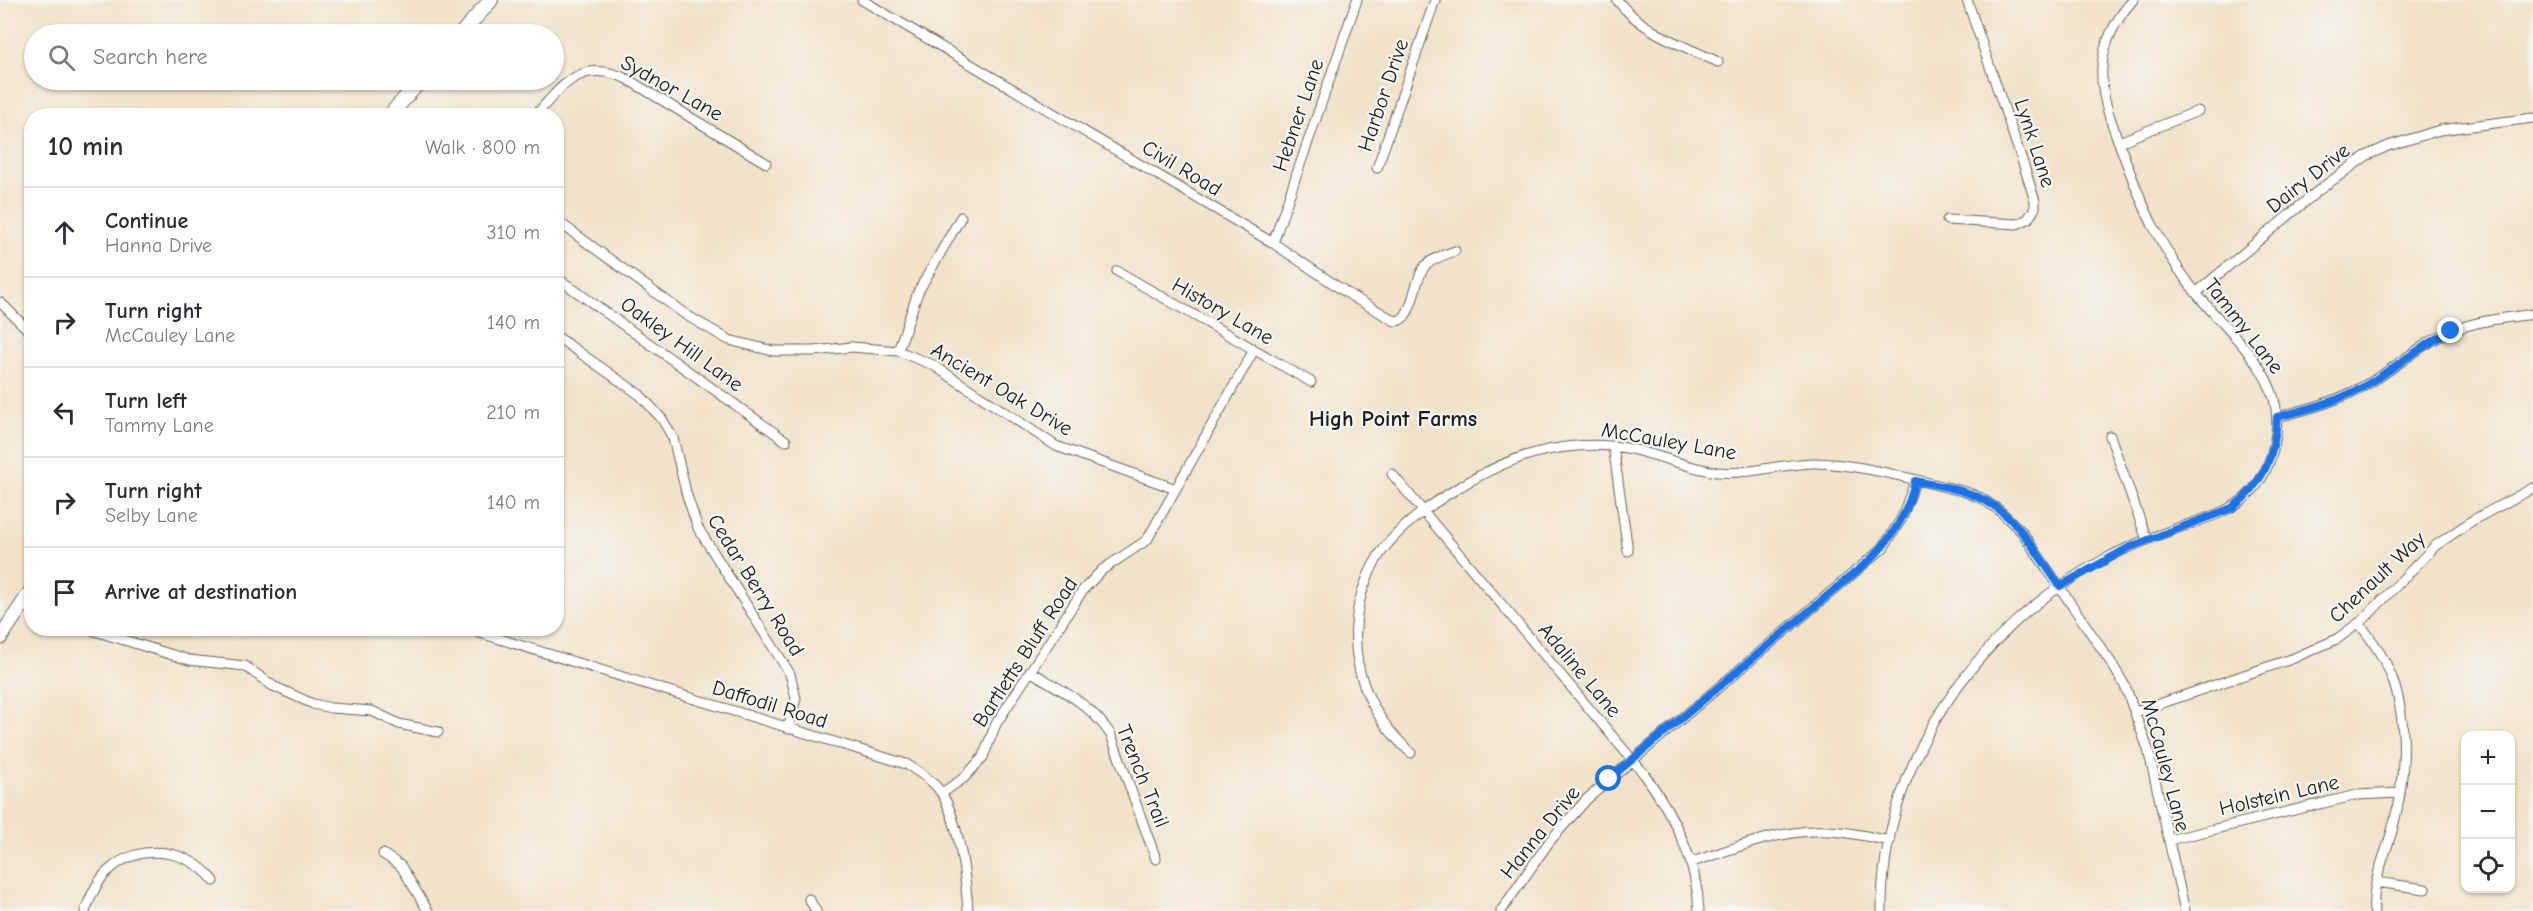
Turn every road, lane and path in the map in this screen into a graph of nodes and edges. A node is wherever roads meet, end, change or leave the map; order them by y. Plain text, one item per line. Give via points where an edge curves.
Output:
1 (491, 0) edge
2 (862, 0) edge
3 (1357, 0) edge
4 (1435, 0) edge
5 (1617, 0) edge
6 (1967, 0) edge
7 (2133, 0) edge
8 (469, 24) edge
9 (1718, 62) dead end
10 (564, 86) edge
11 (412, 90) edge
12 (560, 90) edge
13 (396, 108) edge
14 (543, 108) edge
15 (2198, 111) dead end
16 (2533, 118) edge
17 (2119, 142) junction
18 (766, 164) dead end
19 (1377, 168) dead end
20 (960, 217) dead end
21 (1947, 220) dead end
22 (564, 226) edge
23 (1273, 243) junction
24 (1455, 251) dead end
25 (1117, 271) dead end
26 (564, 283) edge
27 (2196, 293) junction
28 (0, 302) edge
29 (2533, 314) edge
30 (24, 326) edge
31 (564, 342) edge
32 (1254, 350) junction
33 (898, 351) junction
34 (1311, 382) dead end
35 (2277, 417) junction
36 (2110, 436) dead end
37 (786, 441) dead end
38 (1613, 446) junction
39 (1392, 474) dead end
40 (1915, 481) junction
41 (2533, 488) edge
42 (1176, 489) junction
43 (1424, 513) junction
44 (2146, 540) junction
45 (1628, 550) dead end
46 (2060, 586) junction
47 (24, 604) edge
48 (2360, 623) junction
49 (111, 636) edge
50 (490, 636) edge
51 (0, 638) edge
52 (1030, 671) junction
53 (2136, 712) junction
54 (789, 729) junction
55 (438, 732) dead end
56 (1411, 753) dead end
57 (1632, 760) junction
58 (942, 793) junction
59 (2400, 793) junction
60 (2169, 840) junction
61 (1890, 841) junction
62 (383, 854) dead end
63 (1156, 859) dead end
64 (1692, 862) junction
65 (214, 881) dead end
66 (2376, 882) junction
67 (2425, 889) dead end
68 (809, 899) dead end
69 (85, 911) edge
70 (428, 911) edge
71 (816, 911) edge
72 (968, 911) edge
73 (1501, 911) edge
74 (1699, 911) edge
75 (1882, 911) edge
76 (2185, 911) edge
77 (2374, 911) edge

1 - 8 main road
2 - 23 street, Civil Road
3 - 23 street, Hebner Lane
4 - 19 street, Harbor Drive
5 - 9 street via 1648,29
6 - 21 street, Lynk Lane via 2036,201 2028,219 2017,224
7 - 17 street, Tammy Lane via 2108,38 2102,66 2104,96
10 - 18 street, Sydnor Lane via 582,73 603,71 627,79
11 - 13 main road
12 - 14 street, Sydnor Lane
15 - 17 street
16 - 27 street, Dairy Drive via 2440,130 2366,156 2319,190
17 - 27 street, Tammy Lane via 2155,234
20 - 33 street via 918,292
22 - 33 street, Ancient Oak Drive via 686,315 729,340 773,351 852,347
23 - 24 street, Civil Road via 1395,321 1407,316 1425,267
25 - 32 street, History Lane
26 - 37 street, Oakley Hill Lane
27 - 35 street, Tammy Lane via 2265,376
28 - 30 street
29 - 35 street via 2451,331 2355,391
31 - 54 street, Cedar Berry Road via 640,395 668,428 698,528 790,674 796,698
32 - 34 street, History Lane
32 - 42 street, Bartletts Bluff Road
33 - 42 street, Ancient Oak Drive via 933,365 1056,446
35 - 44 street, Tammy Lane via 2268,464 2245,498 2218,515
36 - 44 street
38 - 40 street, McCauley Lane via 1718,472 1795,464 1841,465
38 - 43 street, McCauley Lane via 1564,447 1515,459 1479,476
38 - 45 street
39 - 43 street, Adaline Lane
40 - 46 street, McCauley Lane via 1963,491 2000,510 2022,532
40 - 57 street, Hanna Drive via 1902,518 1870,560
41 - 48 street, Chenault Way via 2473,520 2435,546
42 - 52 street, Bartletts Bluff Road via 1147,540 1102,570 1083,590
43 - 56 street, McCauley Lane via 1379,556 1360,597 1355,634 1358,671 1371,704
43 - 57 street, Adaline Lane
44 - 46 street, Tammy Lane via 2104,559
46 - 53 street, McCauley Lane via 2112,664
46 - 61 street, Tammy Lane via 2000,635 1944,705 1916,759
47 - 51 main road
48 - 53 street, Chenault Way via 2337,639 2294,658
48 - 59 street via 2384,659 2397,693 2402,741
49 - 55 street via 189,660 245,666 273,686 313,704 372,711 399,724
50 - 54 street, Daffodil Road
52 - 58 street, Bartletts Bluff Road via 996,724 983,757
52 - 63 street, Trench Trail via 1090,708 1102,722
53 - 60 street, McCauley Lane
54 - 58 street, Daffodil Road via 906,764
57 - 64 street, Adaline Lane via 1666,808
57 - 73 street, Hanna Drive via 1568,819
58 - 72 street, Daffodil Road via 965,874
59 - 60 street, Holstein Lane via 2356,795
59 - 66 street
60 - 76 street, McCauley Lane
61 - 64 street via 1812,831
61 - 75 street, Tammy Lane
62 - 70 street via 401,866
64 - 74 street, Adaline Lane
65 - 69 street via 188,858 165,852 139,855 108,871
66 - 67 street
66 - 77 street
68 - 71 street

